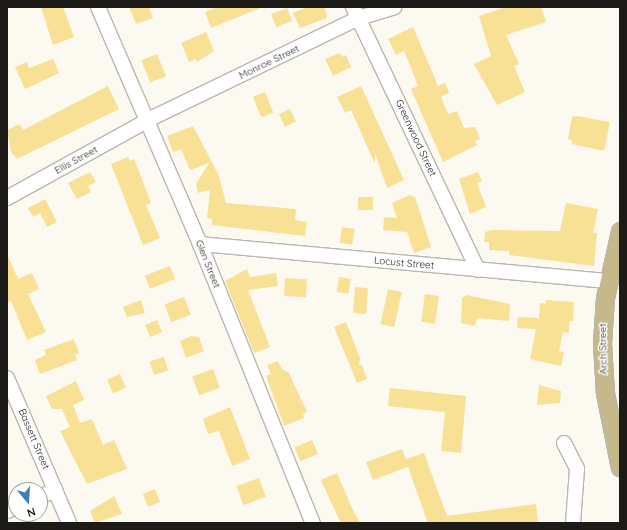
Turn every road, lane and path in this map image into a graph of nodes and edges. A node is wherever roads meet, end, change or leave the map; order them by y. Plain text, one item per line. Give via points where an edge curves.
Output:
1 (98, 7) edge
2 (394, 7) edge
3 (356, 13) edge
4 (145, 122) junction
5 (7, 198) edge
6 (620, 231) edge
7 (200, 244) junction
8 (478, 270) junction
9 (608, 282) junction
10 (7, 378) edge
11 (564, 443) dead end
12 (620, 468) edge
13 (56, 490) junction
14 (48, 494) edge
15 (70, 523) edge
16 (313, 523) edge
17 (573, 523) edge

1 - 4 street, Glen Street
2 - 3 street, Monroe Street
3 - 4 street, Monroe Street
3 - 8 street, Greenwood Street
4 - 5 street, Ellis Street
4 - 7 street, Glen Street
6 - 9 main road, Arch Street
7 - 8 street, Locust Street
7 - 16 street, Glen Street
8 - 9 street, Locust Street
9 - 12 main road, Arch Street via 602,324 603,369
10 - 13 street, Bassett Street
11 - 17 street via 577,469
13 - 14 street
13 - 15 street, Bassett Street

